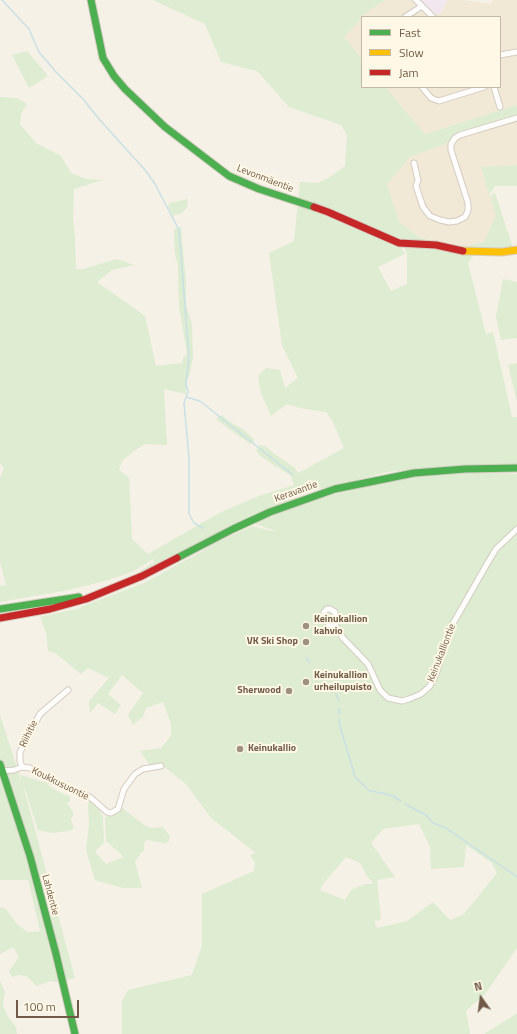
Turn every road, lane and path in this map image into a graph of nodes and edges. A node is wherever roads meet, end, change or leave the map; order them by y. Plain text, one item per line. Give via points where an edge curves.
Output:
1 (91, 0) edge
2 (416, 0) edge
3 (422, 6) junction
4 (407, 16) edge
5 (432, 16) edge
6 (517, 52) edge
7 (501, 55) edge
8 (423, 88) edge
9 (481, 88) edge
10 (494, 88) edge
11 (500, 107) dead end
12 (517, 118) edge
13 (414, 163) dead end
14 (517, 250) edge
15 (517, 468) edge
16 (517, 529) edge
17 (99, 594) junction
18 (0, 609) edge
19 (0, 618) edge
20 (336, 628) dead end
21 (68, 690) dead end
22 (161, 766) dead end
23 (22, 768) junction
24 (1, 769) edge
25 (75, 1034) edge

1 - 14 main road, Levonmäentie via 103,58 114,76 166,127 229,176 328,212 400,243 436,244 461,251
2 - 3 street
3 - 4 street
3 - 5 street
6 - 7 street
8 - 9 street via 431,98 439,101
10 - 11 street
12 - 13 street via 460,135 451,144 468,203 465,217 457,221 440,220 430,216 423,208 416,186 418,180
15 - 17 main road, Keravantie via 414,473 322,493 252,520 168,564
16 - 20 street, Keinukalliontie via 496,549 487,564 451,627 430,686 421,694 402,701 383,694 368,664
17 - 18 main road, Keravantie
17 - 19 main road, Keravantie via 62,607
21 - 23 street, Riihitie via 36,719 20,752
22 - 23 street, Koukkusuontie via 143,769 135,774 124,789 118,809 111,813 90,797 49,780 30,768
23 - 24 street, Koukkusuontie
24 - 25 main road, Lahdentie via 30,856

